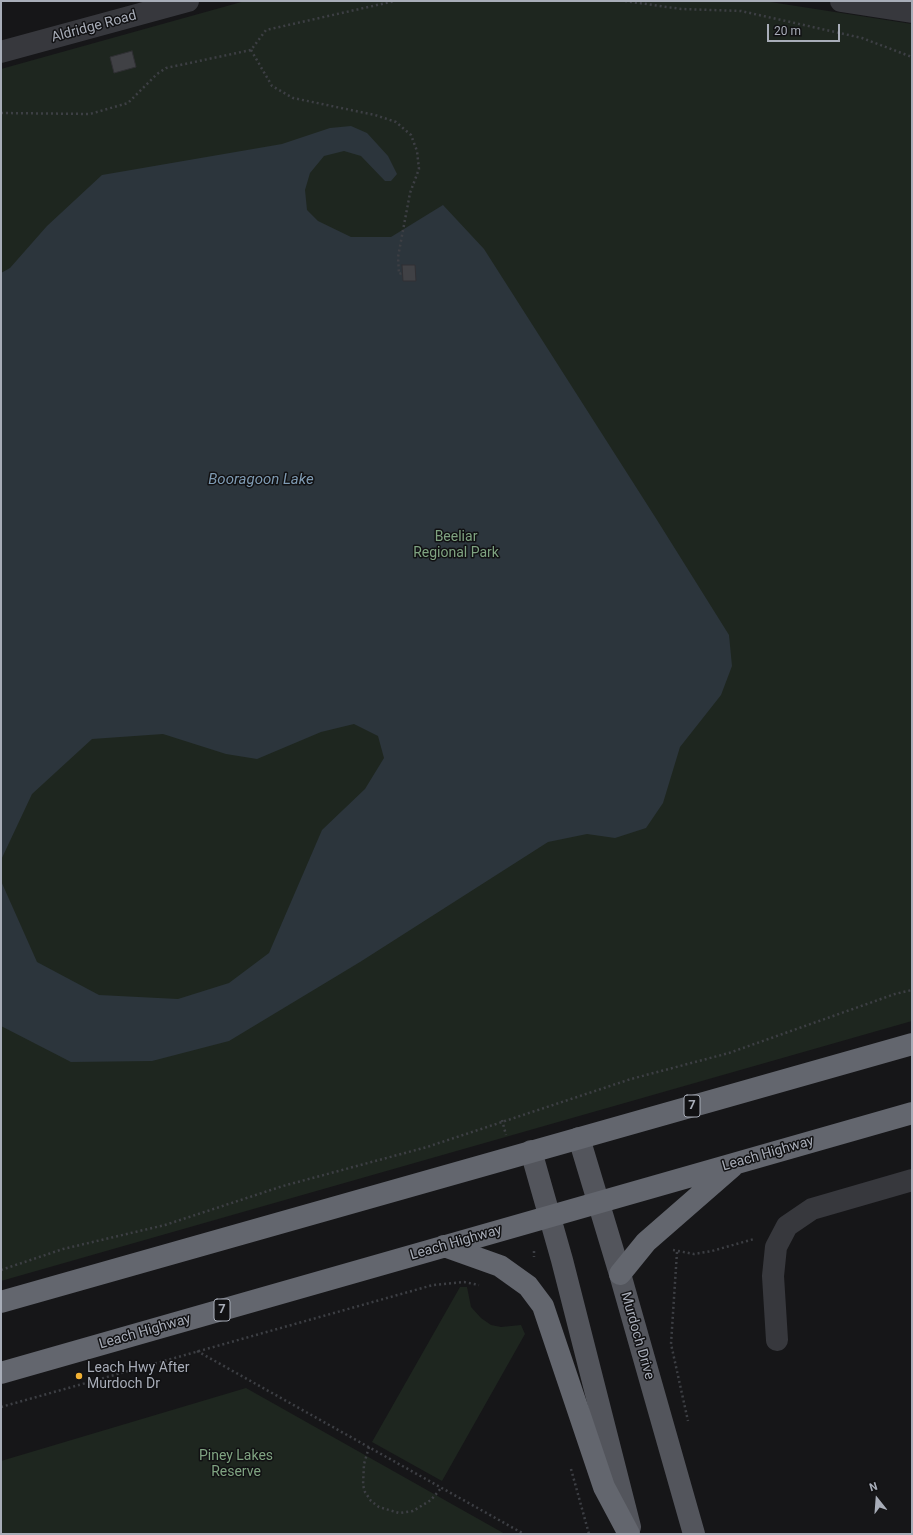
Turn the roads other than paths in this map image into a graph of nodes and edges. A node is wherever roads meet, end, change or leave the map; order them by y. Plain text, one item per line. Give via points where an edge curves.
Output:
1 (188, 1) edge
2 (841, 1) edge
3 (912, 12) edge
4 (1, 52) edge
5 (912, 1044) edge
6 (912, 1113) edge
7 (578, 1138) junction
8 (531, 1151) junction
9 (738, 1163) junction
10 (912, 1180) edge
11 (598, 1202) junction
12 (548, 1216) junction
13 (444, 1246) junction
14 (620, 1274) junction
15 (1, 1302) edge
16 (778, 1340) dead end
17 (1, 1373) edge
18 (630, 1534) edge
19 (694, 1534) edge

1 - 4 street, Aldridge Road
2 - 3 street
5 - 7 highway, 7
6 - 9 highway, Leach Highway / 7
7 - 8 highway, 7
7 - 11 main road, Murdoch Drive
8 - 12 main road
8 - 15 highway, 7
9 - 11 highway, Leach Highway / 7
9 - 14 highway via 646,1242
10 - 16 street via 812,1209 787,1226 776,1247 773,1276
11 - 12 highway, Leach Highway / 7
11 - 14 main road, Murdoch Drive
12 - 13 highway, Leach Highway / 7
12 - 18 main road via 562,1260
13 - 17 highway, Leach Highway / 7
13 - 18 highway via 500,1266 528,1286 544,1306 604,1487
14 - 19 main road, Murdoch Drive

